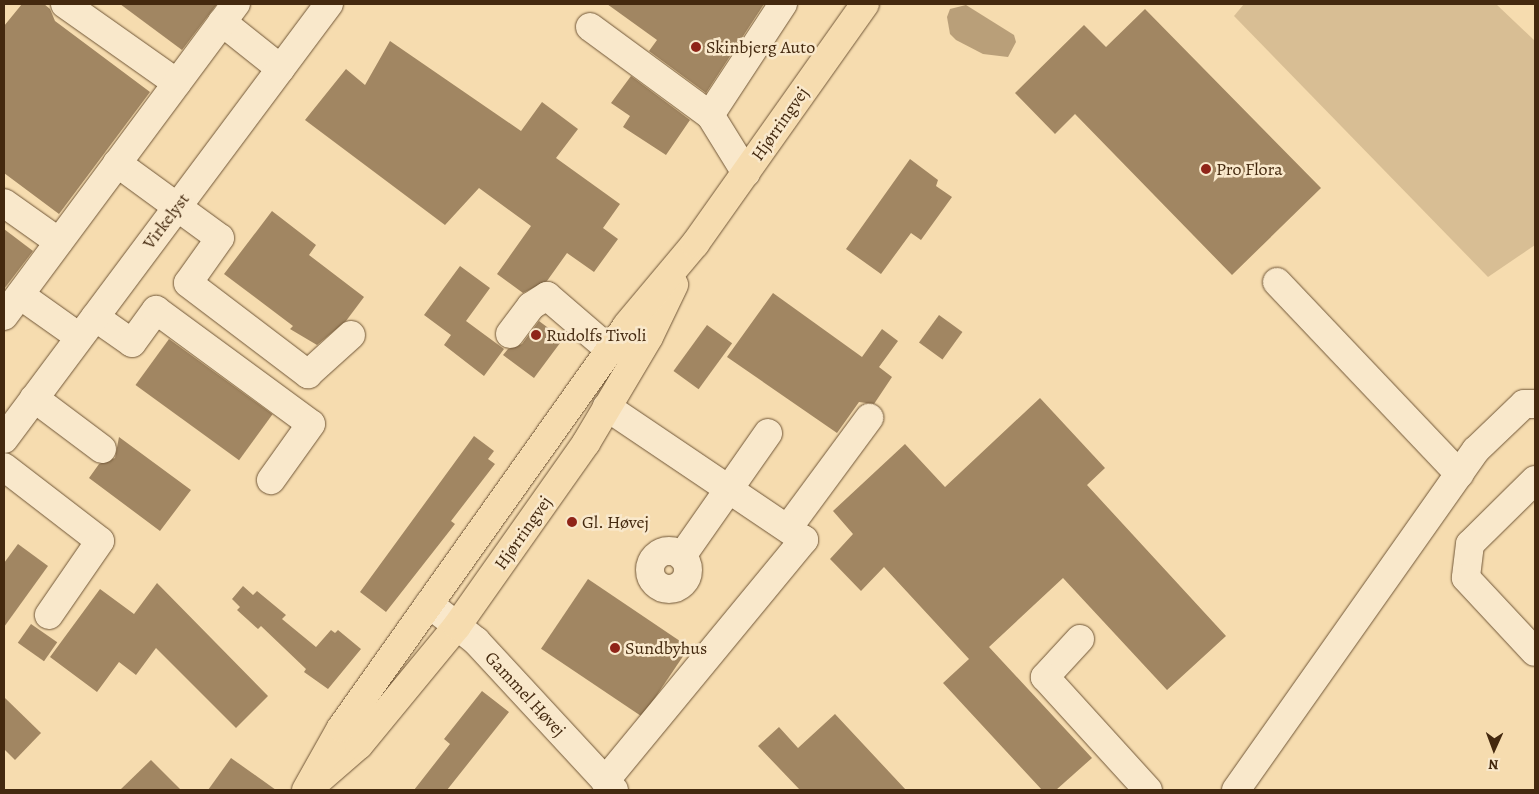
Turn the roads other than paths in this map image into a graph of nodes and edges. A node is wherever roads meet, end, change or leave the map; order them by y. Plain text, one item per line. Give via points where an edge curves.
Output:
1 (65, 4) edge
2 (329, 4) edge
3 (783, 4) edge
4 (865, 4) edge
5 (229, 13) edge
6 (590, 27) dead end
7 (281, 69) junction
8 (177, 83) junction
9 (710, 115) junction
10 (118, 163) junction
11 (746, 173) junction
12 (4, 203) edge
13 (178, 205) junction
14 (59, 242) junction
15 (695, 244) junction
16 (1277, 282) dead end
17 (20, 295) junction
18 (4, 316) edge
19 (87, 327) junction
20 (510, 334) dead end
21 (351, 335) dead end
22 (610, 350) junction
23 (34, 398) junction
24 (1535, 404) edge
25 (607, 407) junction
26 (869, 418) dead end
27 (768, 433) dead end
28 (4, 439) edge
29 (102, 449) dead end
30 (4, 467) edge
31 (1459, 474) junction
32 (271, 480) dead end
33 (1535, 480) edge
34 (729, 489) junction
35 (788, 528) junction
36 (682, 556) dead end
37 (429, 604) junction
38 (49, 615) dead end
39 (457, 626) junction
40 (1080, 639) dead end
41 (1535, 652) edge
42 (609, 786) edge
43 (306, 790) edge
44 (1148, 790) edge
45 (1236, 790) edge

1 - 8 street
2 - 7 street, Virkelyst
3 - 9 street
4 - 11 main road, Hjørringvej
5 - 7 street
5 - 8 street
6 - 9 street
7 - 13 street, Virkelyst
8 - 10 street
9 - 11 street
10 - 13 street
10 - 14 street
11 - 15 main road, Hjørringvej
12 - 14 street
13 - 19 street, Virkelyst
13 - 21 street via 220,238 188,283 308,374
14 - 17 street
15 - 22 main road, Hjørringvej
15 - 25 main road, Hjørringvej via 648,337
16 - 31 street
17 - 18 street
17 - 19 street
19 - 23 street, Virkelyst
19 - 32 street via 132,343 156,310 311,424
20 - 22 street via 531,306 547,296
22 - 37 main road, Hjørringvej
23 - 28 street, Virkelyst
23 - 29 street
24 - 31 street via 1524,404 1476,450
25 - 34 street
25 - 39 main road, Hjørringvej via 552,492
26 - 35 street
27 - 34 street
30 - 38 street via 100,541
31 - 45 street
33 - 41 street via 1470,544 1466,578
34 - 35 street
34 - 36 street
35 - 42 street via 804,540
37 - 39 street, Gammel Høvej
37 - 43 main road, Hjørringvej via 341,728
39 - 42 street, Gammel Høvej via 476,641
39 - 43 main road, Hjørringvej via 359,744
40 - 44 street via 1045,677

